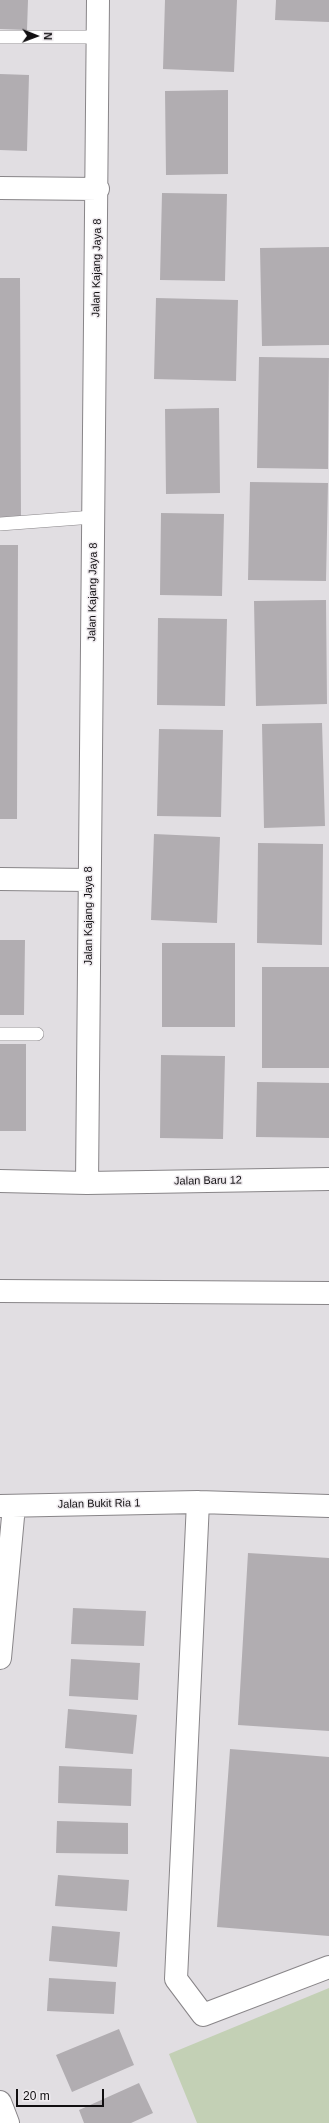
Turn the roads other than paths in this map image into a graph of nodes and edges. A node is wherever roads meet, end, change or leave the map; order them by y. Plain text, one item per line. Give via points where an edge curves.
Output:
1 (98, 0) edge
2 (0, 37) edge
3 (99, 37) junction
4 (0, 188) edge
5 (98, 189) junction
6 (93, 517) junction
7 (0, 524) edge
8 (0, 879) edge
9 (89, 880) junction
10 (0, 1034) edge
11 (37, 1034) dead end
12 (329, 1179) edge
13 (0, 1181) edge
14 (87, 1183) junction
15 (0, 1291) edge
16 (329, 1293) edge
17 (198, 1502) junction
18 (7, 1506) edge
19 (329, 1506) edge
20 (0, 1658) edge
21 (329, 1966) edge
22 (0, 2102) edge
23 (8, 2123) edge

1 - 3 street, Jalan Kajang Jaya 8
2 - 3 lane
3 - 5 street, Jalan Kajang Jaya 8
4 - 5 street
5 - 6 street, Jalan Kajang Jaya 8
6 - 7 lane
6 - 9 street, Jalan Kajang Jaya 8
8 - 9 street
9 - 14 street, Jalan Kajang Jaya 8
10 - 11 lane
12 - 14 street, Jalan Baru 12
13 - 14 street, Jalan Baru 12
15 - 16 street
17 - 18 street, Jalan Bukit Ria 1
17 - 19 street, Jalan Bukit Ria 1
17 - 21 street via 176,1979 204,2014
18 - 20 street
22 - 23 street

